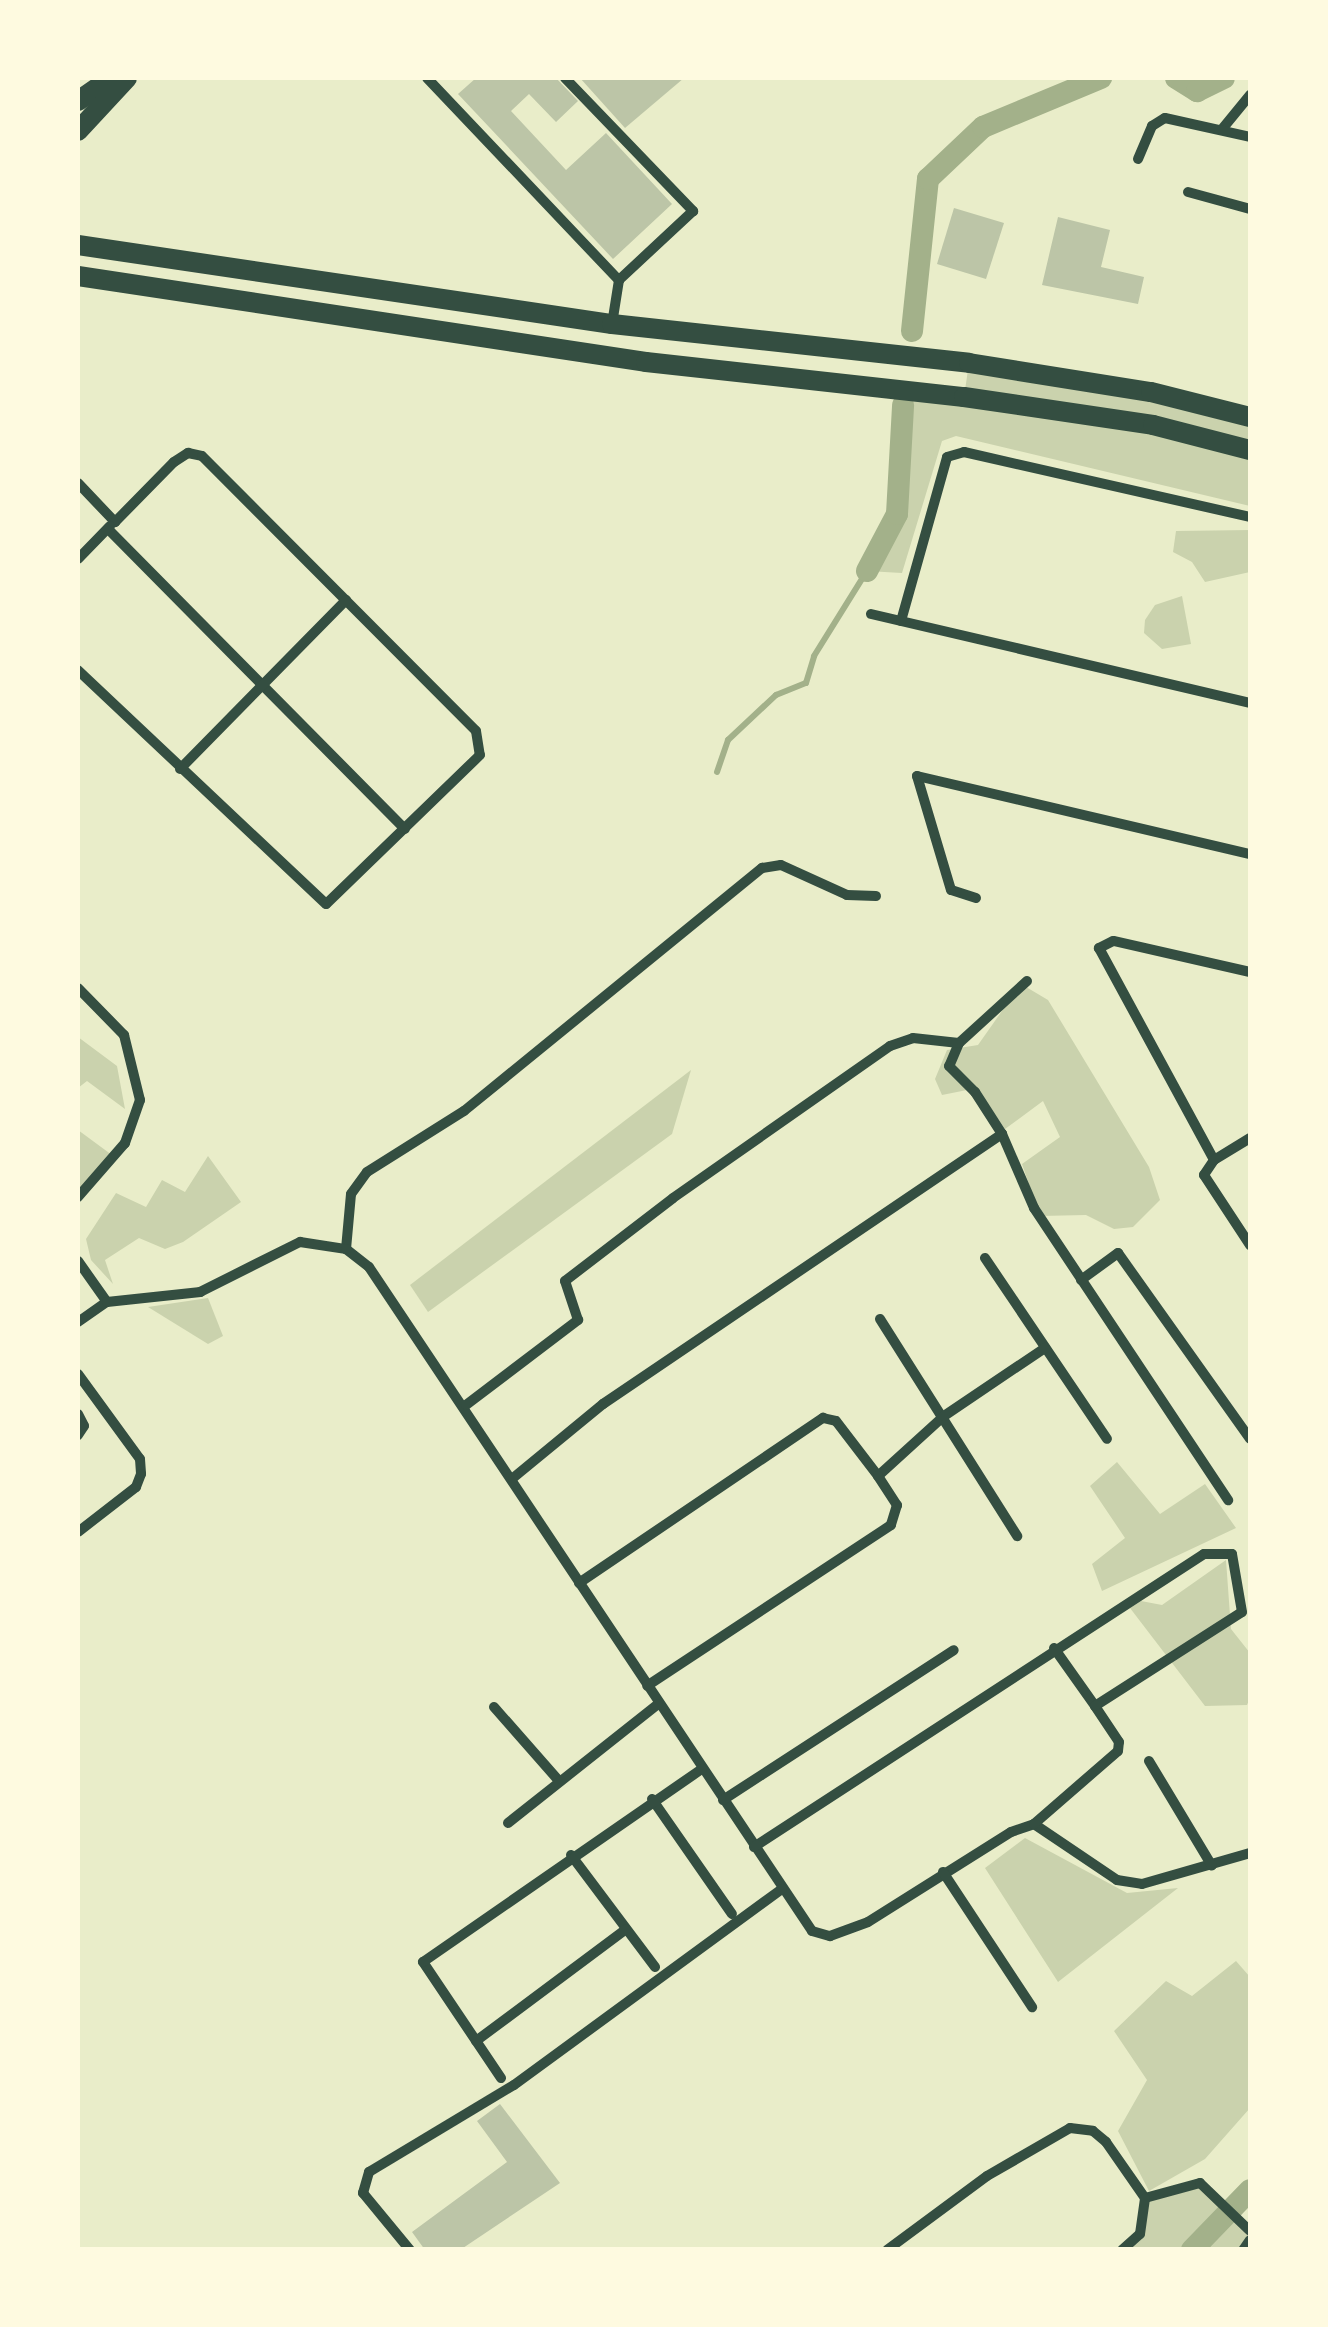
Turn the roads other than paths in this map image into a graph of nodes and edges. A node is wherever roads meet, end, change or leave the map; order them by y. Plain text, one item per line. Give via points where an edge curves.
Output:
1 (111, 78) edge
2 (127, 78) edge
3 (427, 78) edge
4 (564, 78) edge
5 (1250, 94) edge
6 (78, 101) edge
7 (1222, 128) junction
8 (78, 131) edge
9 (1250, 137) edge
10 (1138, 159) dead end
11 (1188, 192) dead end
12 (1250, 209) edge
13 (78, 245) edge
14 (78, 276) edge
15 (619, 280) junction
16 (78, 290) edge
17 (166, 291) junction
18 (612, 324) junction
19 (969, 364) junction
20 (964, 397) junction
21 (1250, 417) edge
22 (1250, 450) edge
23 (78, 483) edge
24 (1250, 518) edge
25 (111, 526) junction
26 (78, 559) edge
27 (346, 600) junction
28 (871, 614) dead end
29 (901, 621) junction
30 (78, 670) edge
31 (262, 684) junction
32 (1250, 702) edge
33 (180, 769) junction
34 (405, 829) junction
35 (1250, 854) edge
36 (876, 896) dead end
37 (976, 898) dead end
38 (1250, 972) edge
39 (1028, 981) dead end
40 (78, 988) edge
41 (959, 1042) junction
42 (1002, 1134) junction
43 (1250, 1138) edge
44 (1214, 1160) junction
45 (78, 1197) edge
46 (1250, 1245) edge
47 (346, 1248) junction
48 (985, 1258) dead end
49 (78, 1261) edge
50 (1081, 1280) junction
51 (107, 1302) junction
52 (880, 1319) dead end
53 (78, 1322) edge
54 (1045, 1348) junction
55 (78, 1374) edge
56 (466, 1405) junction
57 (78, 1414) edge
58 (944, 1416) junction
59 (78, 1436) edge
60 (1107, 1439) dead end
61 (1250, 1439) edge
62 (878, 1476) junction
63 (512, 1478) junction
64 (1228, 1500) dead end
65 (78, 1532) edge
66 (1017, 1536) dead end
67 (579, 1583) junction
68 (1242, 1612) junction
69 (1250, 1622) edge
70 (1054, 1648) junction
71 (954, 1650) dead end
72 (648, 1686) junction
73 (658, 1704) junction
74 (1095, 1706) junction
75 (494, 1707) dead end
76 (1149, 1761) dead end
77 (702, 1769) junction
78 (559, 1781) junction
79 (652, 1798) junction
80 (723, 1800) junction
81 (508, 1823) dead end
82 (1034, 1824) junction
83 (754, 1848) junction
84 (1250, 1852) edge
85 (571, 1855) junction
86 (1212, 1866) junction
87 (943, 1872) junction
88 (782, 1889) junction
89 (732, 1914) dead end
90 (626, 1929) junction
91 (654, 1967) dead end
92 (1032, 2007) dead end
93 (476, 2041) junction
94 (501, 2078) dead end
95 (1145, 2198) junction
96 (1250, 2231) edge
97 (1250, 2240) edge
98 (410, 2250) edge
99 (887, 2250) edge
100 (1122, 2250) edge
101 (1243, 2250) edge

1 - 6 main road
2 - 8 main road
3 - 15 street
4 - 15 street via 693,211
5 - 7 street
7 - 9 street
7 - 10 street via 1174,118 1152,126
11 - 12 street
13 - 18 main road
14 - 17 main road
15 - 18 street
16 - 17 main road
17 - 20 main road via 646,362
18 - 19 main road
19 - 20 main road
19 - 21 main road via 1151,392
20 - 22 main road via 1154,425
23 - 25 street
24 - 29 street via 964,452 947,456
25 - 26 street
25 - 27 street via 174,462 188,452 202,456
25 - 31 street
27 - 31 street
27 - 34 street via 482,744 480,755
28 - 29 street
29 - 32 street
30 - 33 street
31 - 33 street
31 - 34 street
33 - 34 street via 326,904
35 - 37 street via 918,776 951,890
36 - 47 street via 846,895 781,866 762,868 464,1111 368,1172 351,1194
38 - 44 street via 1112,941 1100,948
39 - 41 street
40 - 45 street via 124,1035 140,1100 124,1142
41 - 42 street via 949,1066
41 - 56 street via 913,1038 890,1046 673,1198 568,1277 564,1286 578,1320
42 - 50 street via 1034,1208
42 - 63 street via 603,1404
43 - 44 street
44 - 46 street via 1204,1175
47 - 51 street via 300,1242 200,1292
47 - 56 street via 369,1267
48 - 54 street
49 - 51 street
50 - 61 street via 1118,1253
50 - 64 street
51 - 53 street
52 - 58 street
54 - 58 street
54 - 60 street
55 - 65 street via 140,1459 142,1474 136,1487
56 - 63 street
57 - 59 street via 84,1426
58 - 62 street
58 - 66 street
62 - 67 street via 836,1421 823,1418
62 - 72 street via 896,1505 891,1524
63 - 67 street
67 - 72 street
68 - 69 street
68 - 70 street via 1237,1565 1220,1549
68 - 74 street
70 - 74 street
70 - 83 street
71 - 80 street
72 - 73 street
73 - 77 street
73 - 78 street
74 - 82 street via 1120,1742 1118,1751
75 - 78 street
76 - 86 street
77 - 79 street
77 - 80 street
78 - 81 street
79 - 85 street
79 - 89 street
80 - 83 street
82 - 86 street via 1117,1880 1164,1882
82 - 87 street
83 - 88 street
84 - 86 street
85 - 90 street
85 - 93 street via 424,1962
87 - 88 street via 868,1922 830,1936 812,1931
87 - 92 street
88 - 98 street via 514,2085 369,2172 363,2193
90 - 91 street
90 - 93 street
93 - 94 street
95 - 96 street via 1200,2184
95 - 99 street via 1106,2142 1093,2130 1070,2128 987,2176
95 - 100 street via 1140,2234
97 - 101 street

